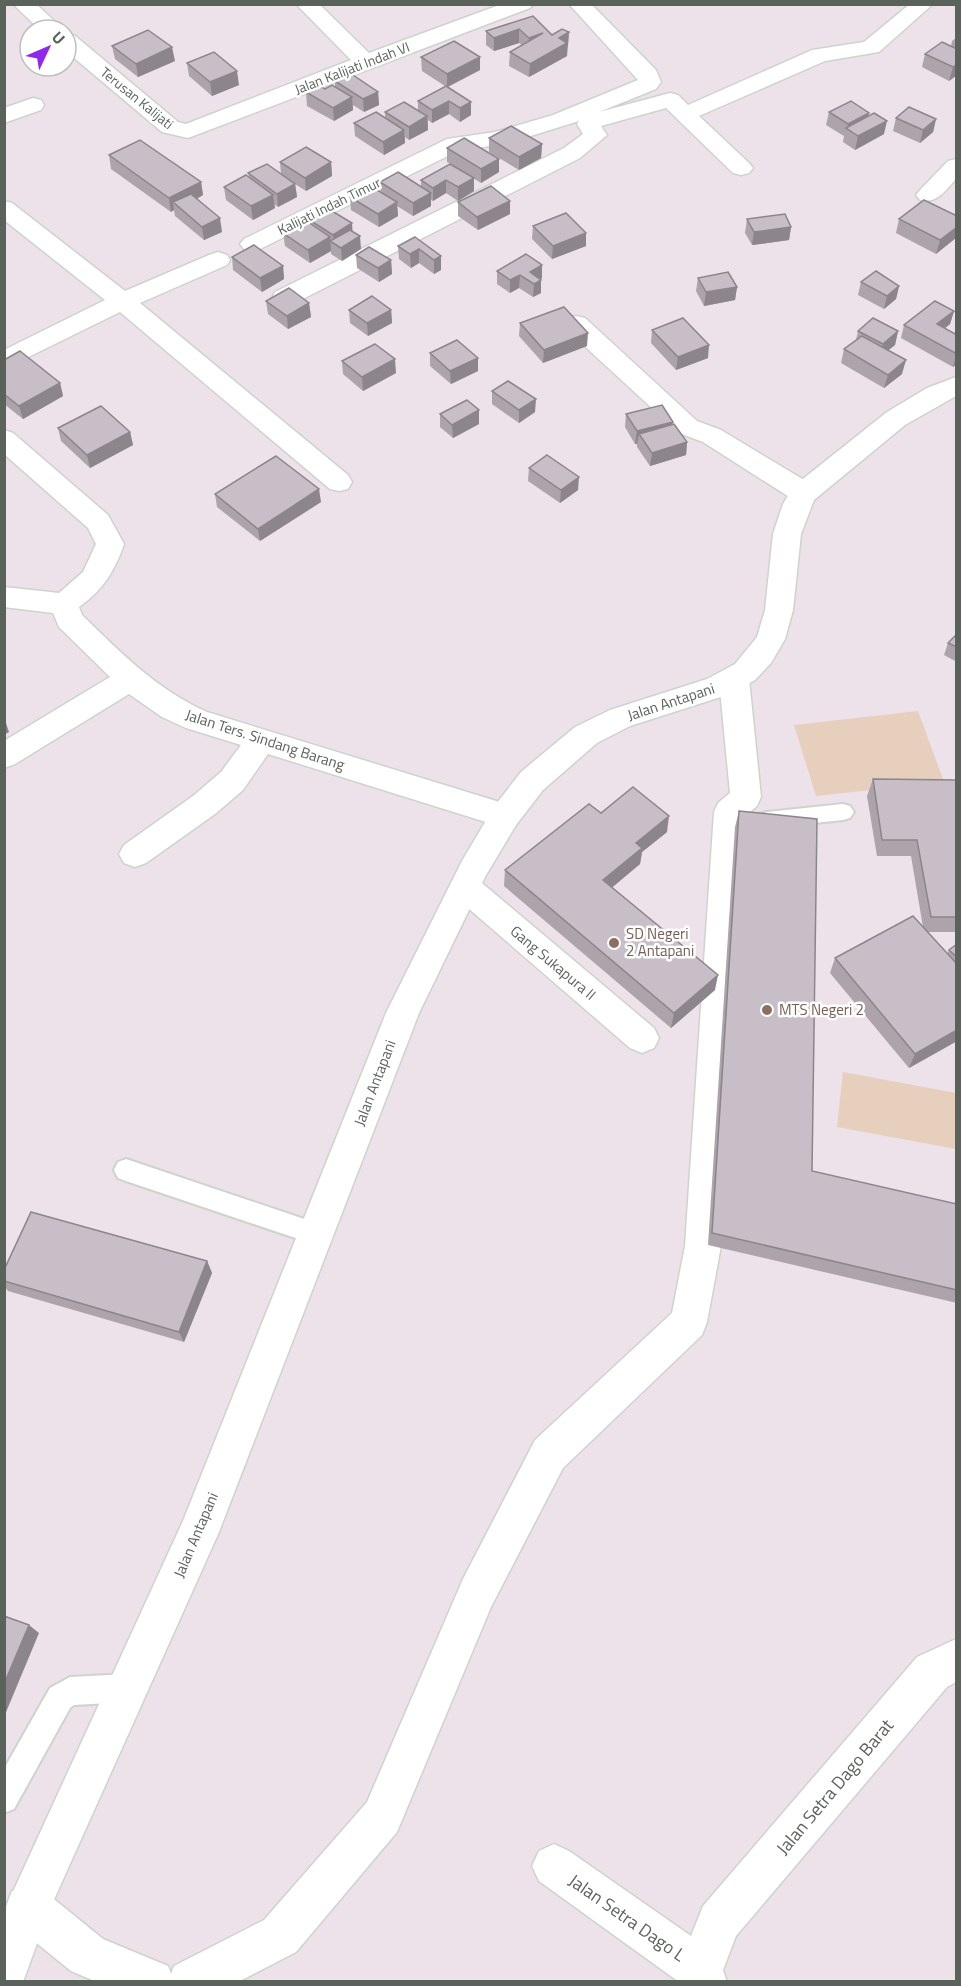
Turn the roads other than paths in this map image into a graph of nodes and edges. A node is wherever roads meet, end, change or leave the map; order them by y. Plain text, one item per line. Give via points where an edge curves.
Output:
1 (23, 4) edge
2 (306, 4) edge
3 (523, 4) edge
4 (579, 4) edge
5 (923, 4) edge
6 (40, 18) edge
7 (78, 50) edge
8 (364, 62) junction
9 (647, 84) junction
10 (33, 105) dead end
11 (677, 107) junction
12 (4, 116) edge
13 (182, 131) joint
14 (957, 166) edge
15 (741, 168) dead end
16 (928, 195) dead end
17 (4, 208) edge
18 (252, 244) edge
19 (218, 260) dead end
20 (284, 298) edge
21 (122, 301) junction
22 (576, 324) edge
23 (4, 361) edge
24 (957, 386) edge
25 (4, 439) edge
26 (339, 482) dead end
27 (804, 493) junction
28 (4, 597) edge
29 (64, 604) junction
30 (130, 679) junction
31 (734, 679) junction
32 (261, 740) junction
33 (4, 756) edge
34 (746, 797) junction
35 (843, 812) dead end
36 (505, 816) junction
37 (135, 854) dead end
38 (465, 887) junction
39 (642, 1038) dead end
40 (126, 1170) dead end
41 (316, 1234) junction
42 (957, 1660) edge
43 (128, 1688) junction
44 (4, 1799) edge
45 (554, 1866) dead end
46 (719, 1922) joint
47 (16, 1928) edge
48 (4, 1974) edge
49 (703, 1976) edge
50 (152, 1982) edge
51 (190, 1982) edge

1 - 6 street
2 - 8 street
3 - 8 street, Jalan Kalijati Indah VI
4 - 9 street via 648,75
5 - 11 street via 871,47 820,55
7 - 13 street, Terusan Kalijati via 170,128
8 - 13 street, Jalan Kalijati Indah VI
9 - 11 street
9 - 18 street, Kalijati Indah Timur via 561,120 497,139 455,144
10 - 12 street
11 - 15 street
11 - 20 street via 592,121 588,124 597,135 572,153
14 - 16 street
17 - 21 street
19 - 21 street
21 - 23 street
21 - 26 street
22 - 27 street via 688,427 712,436
24 - 27 street, Jalan Antapani via 901,416
25 - 29 street via 98,522 110,543 104,563 88,586
27 - 31 street, Jalan Antapani via 787,534 771,639 761,655
28 - 29 street
29 - 30 street, Jalan Ters. Sindang Barang via 69,621
30 - 32 street, Jalan Ters. Sindang Barang via 172,709
30 - 33 street
31 - 34 street
31 - 36 street, Jalan Antapani via 620,718 586,735 532,781
32 - 36 street, Jalan Ters. Sindang Barang
32 - 37 street via 232,781
34 - 35 lane via 748,810 765,820
34 - 51 street via 729,812 703,1246 689,1322 549,1454 477,1593 382,1817 280,1936
36 - 38 street, Jalan Antapani
38 - 39 street, Gang Sukapura II
38 - 41 street, Jalan Antapani via 403,1013
40 - 41 lane
41 - 43 street, Jalan Antapani via 199,1532
42 - 46 street, Jalan Setra Dago Barat via 932,1672
43 - 44 lane via 70,1691 60,1698
43 - 47 street, Jalan Antapani
45 - 49 street, Jalan Setra Dago L
46 - 49 street, Jalan Setra Dago L
47 - 48 street, Jalan Antapani
47 - 50 street

